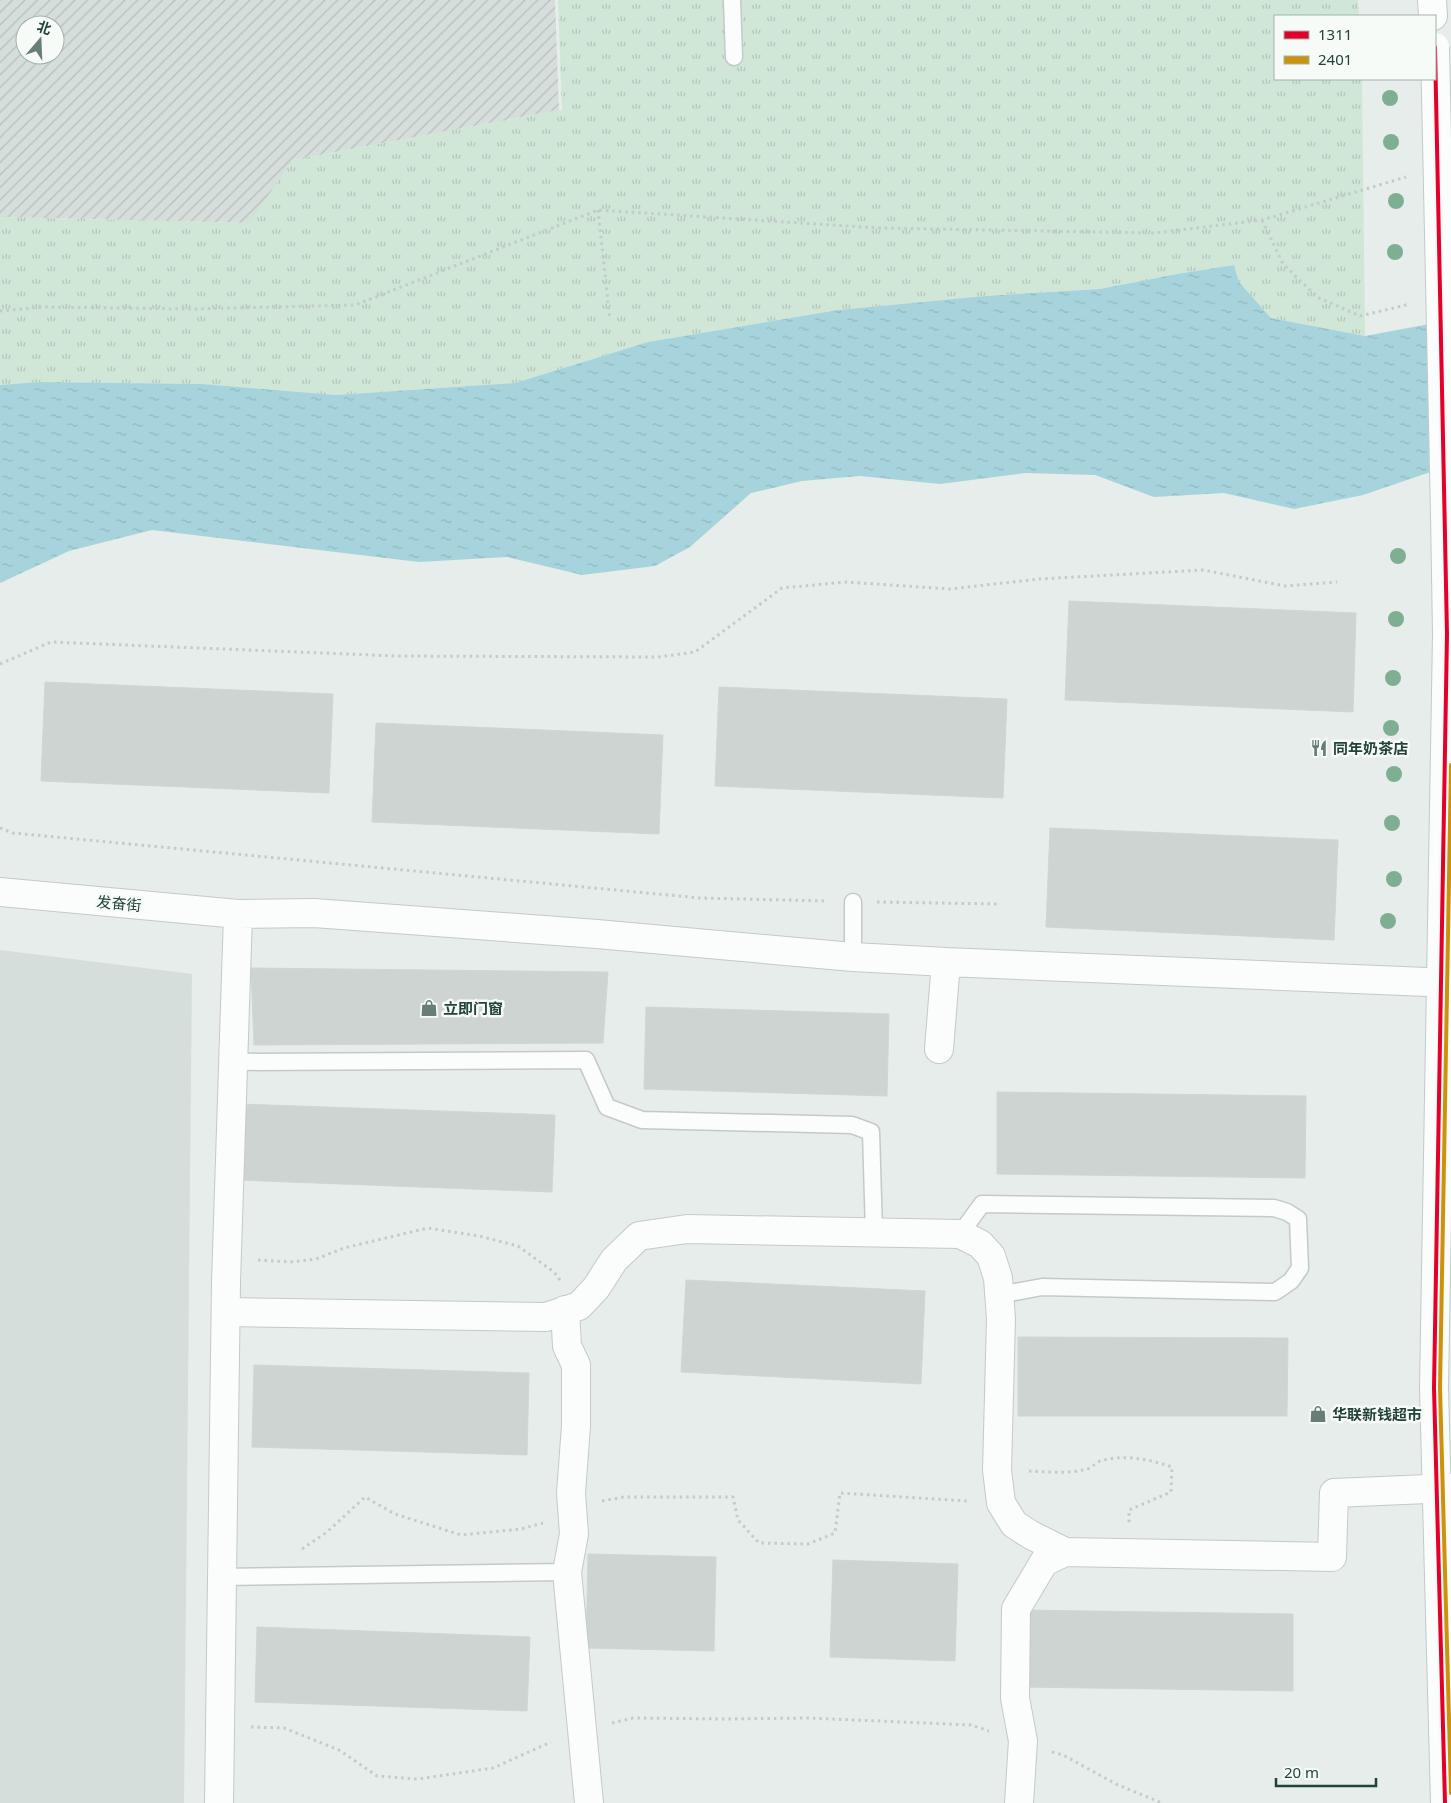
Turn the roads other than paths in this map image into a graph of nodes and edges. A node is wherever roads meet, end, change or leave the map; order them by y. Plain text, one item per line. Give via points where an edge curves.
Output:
1 (732, 0) edge
2 (1432, 0) edge
3 (1434, 15) edge
4 (734, 57) dead end
5 (1436, 80) edge
6 (1448, 515) edge
7 (0, 892) edge
8 (853, 902) road end
9 (238, 914) junction
10 (852, 957) junction
11 (946, 962) junction
12 (1446, 982) edge
13 (939, 1049) dead end
14 (233, 1062) junction
15 (874, 1232) junction
16 (960, 1234) junction
17 (999, 1295) junction
18 (572, 1308) junction
19 (226, 1312) junction
20 (1444, 1489) edge
21 (1065, 1552) junction
22 (567, 1572) junction
23 (222, 1577) junction
24 (1446, 1656) edge
25 (219, 1803) edge
26 (589, 1803) edge
27 (1019, 1803) edge
28 (1445, 1803) edge

1 - 4 lane
2 - 3 street
5 - 6 street, bridge
6 - 12 street
7 - 9 street, 发奋街
8 - 10 lane
9 - 10 street, 发奋街 via 314,913
9 - 14 street
10 - 11 street, 发奋街
11 - 12 street, 发奋街
11 - 13 street
12 - 20 street via 1434,1388
14 - 15 lane via 586,1060 607,1106 642,1120 852,1125 871,1132
14 - 19 street
15 - 16 street
15 - 18 street via 687,1229 638,1236 614,1260 596,1288
16 - 17 street via 980,1244 990,1256 998,1278
16 - 17 lane via 982,1204 1274,1208 1298,1219 1300,1268 1291,1281 1275,1292 1042,1287
17 - 21 street via 997,1470 1001,1503 1014,1524
18 - 19 street via 546,1317
18 - 22 street via 567,1346 576,1366 571,1493 574,1534
19 - 23 street
20 - 21 street via 1334,1493 1332,1558
20 - 24 street
21 - 27 street via 1044,1562 1016,1609 1015,1698 1023,1741
22 - 23 lane
22 - 26 street
23 - 25 street
24 - 28 street

